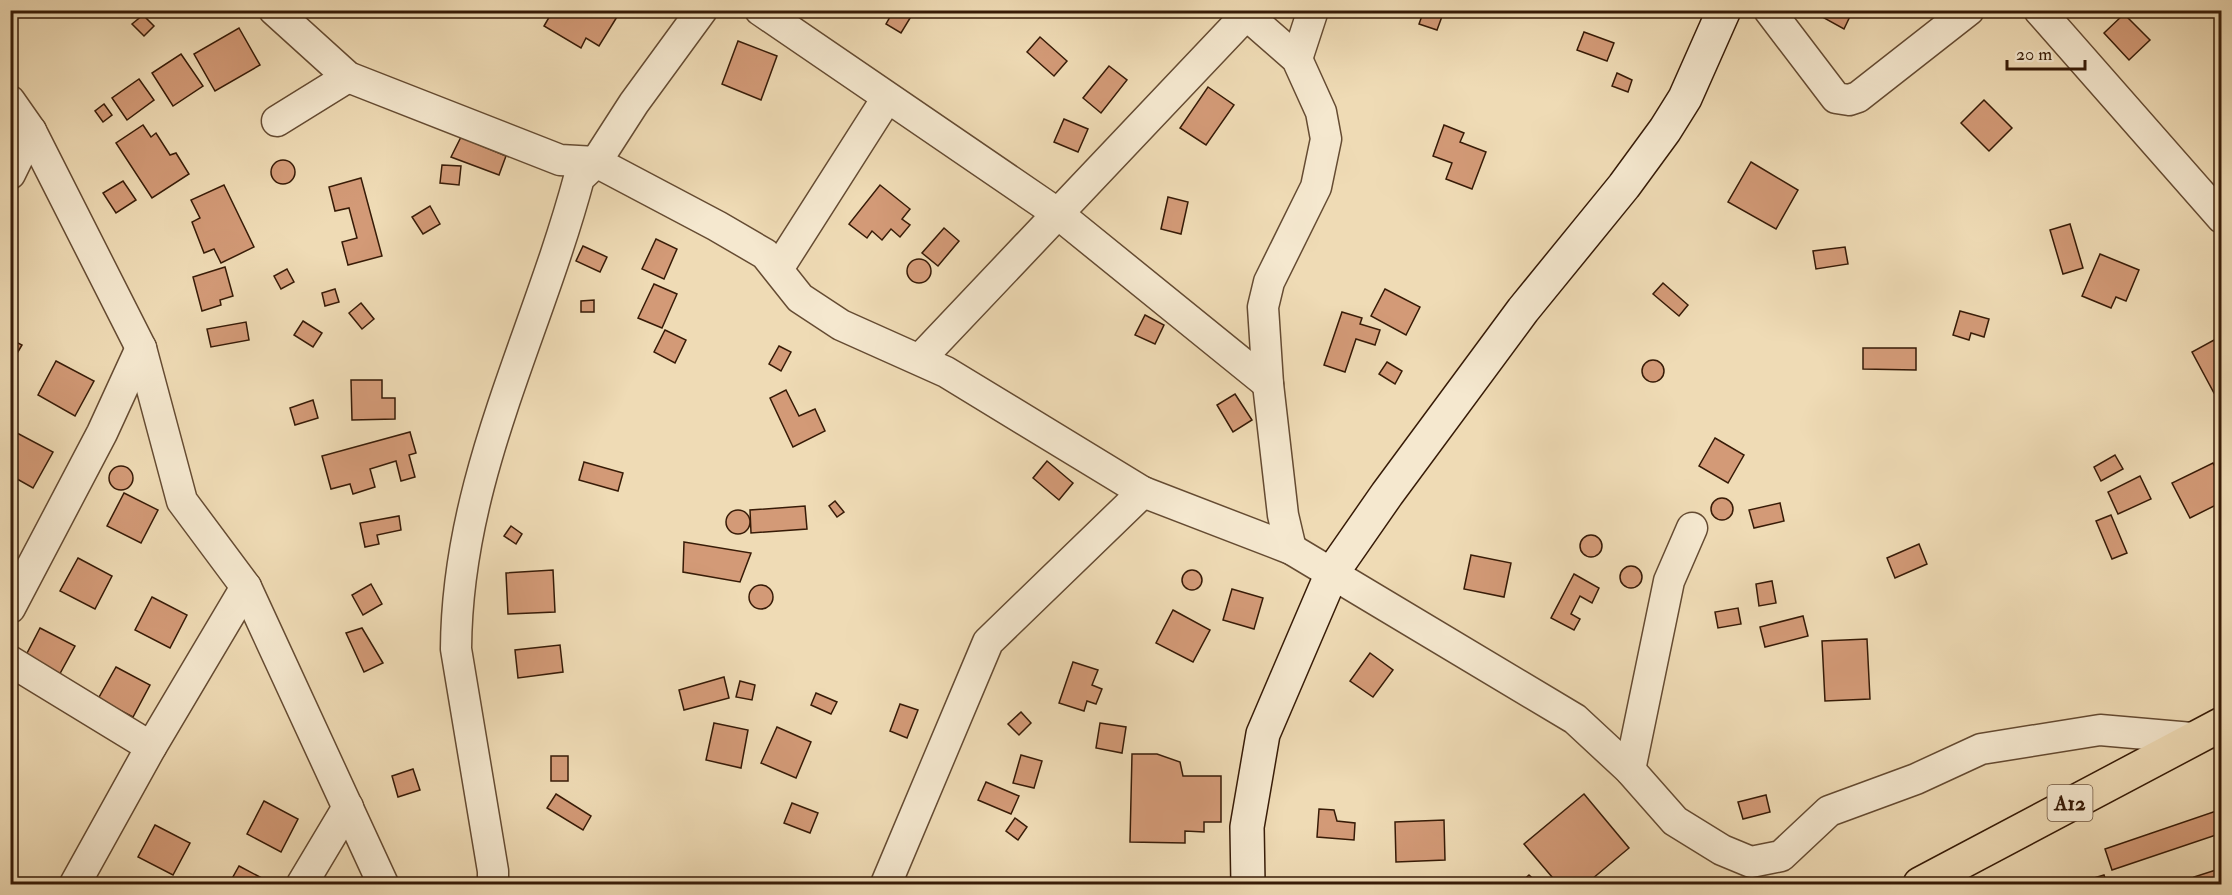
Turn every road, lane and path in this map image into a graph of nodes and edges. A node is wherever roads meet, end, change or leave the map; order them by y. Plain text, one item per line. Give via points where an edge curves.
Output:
1 (274, 10) edge
2 (702, 10) edge
3 (760, 10) edge
4 (1313, 10) edge
5 (1724, 10) edge
6 (1769, 10) edge
7 (1969, 10) edge
8 (2039, 10) edge
9 (1244, 12) edge
10 (1298, 59) junction
11 (348, 77) junction
12 (887, 98) junction
13 (10, 102) edge
14 (277, 121) dead end
15 (31, 130) junction
16 (596, 162) junction
17 (10, 174) edge
18 (1057, 213) junction
19 (2222, 218) edge
20 (778, 269) junction
21 (141, 348) junction
22 (920, 359) junction
23 (1268, 384) junction
24 (1143, 492) junction
25 (1692, 528) dead end
26 (1291, 549) junction
27 (1332, 573) junction
28 (246, 587) junction
29 (10, 608) edge
30 (10, 661) edge
31 (2222, 724) edge
32 (2192, 738) junction
33 (151, 747) junction
34 (1630, 770) junction
35 (348, 807) junction
36 (1930, 882) edge
37 (75, 885) edge
38 (302, 885) edge
39 (383, 885) edge
40 (493, 885) edge
41 (886, 885) edge
42 (1248, 885) edge

1 - 11 street
2 - 16 street
3 - 12 street
4 - 10 street
5 - 27 street via 1685,98 1665,130 1523,310
6 - 7 street via 1841,100 1858,97
8 - 19 street
9 - 10 street
9 - 18 street
10 - 23 street via 1321,112 1326,139 1316,187 1269,282 1263,307
11 - 14 street
11 - 16 street via 560,160
12 - 18 street
12 - 20 street
13 - 15 street
15 - 17 street
15 - 21 street
16 - 20 street via 765,254
16 - 40 street via 579,178 498,414 467,528 456,649
18 - 22 street
18 - 23 street
20 - 22 street via 800,298 841,325
21 - 28 street via 182,501
21 - 29 street via 102,433
22 - 24 street
23 - 26 street via 1283,515
24 - 26 street
24 - 41 street via 988,642
25 - 34 street via 1669,581
26 - 27 street
27 - 34 street via 1575,719
27 - 42 street via 1263,734 1247,827
28 - 33 street
28 - 35 street
30 - 33 street
31 - 32 main road, A12
32 - 34 street via 2100,730 1981,749 1916,779 1829,811 1781,856 1751,862 1722,850 1675,821
32 - 36 main road, A12
33 - 37 street
35 - 38 street
35 - 39 street

